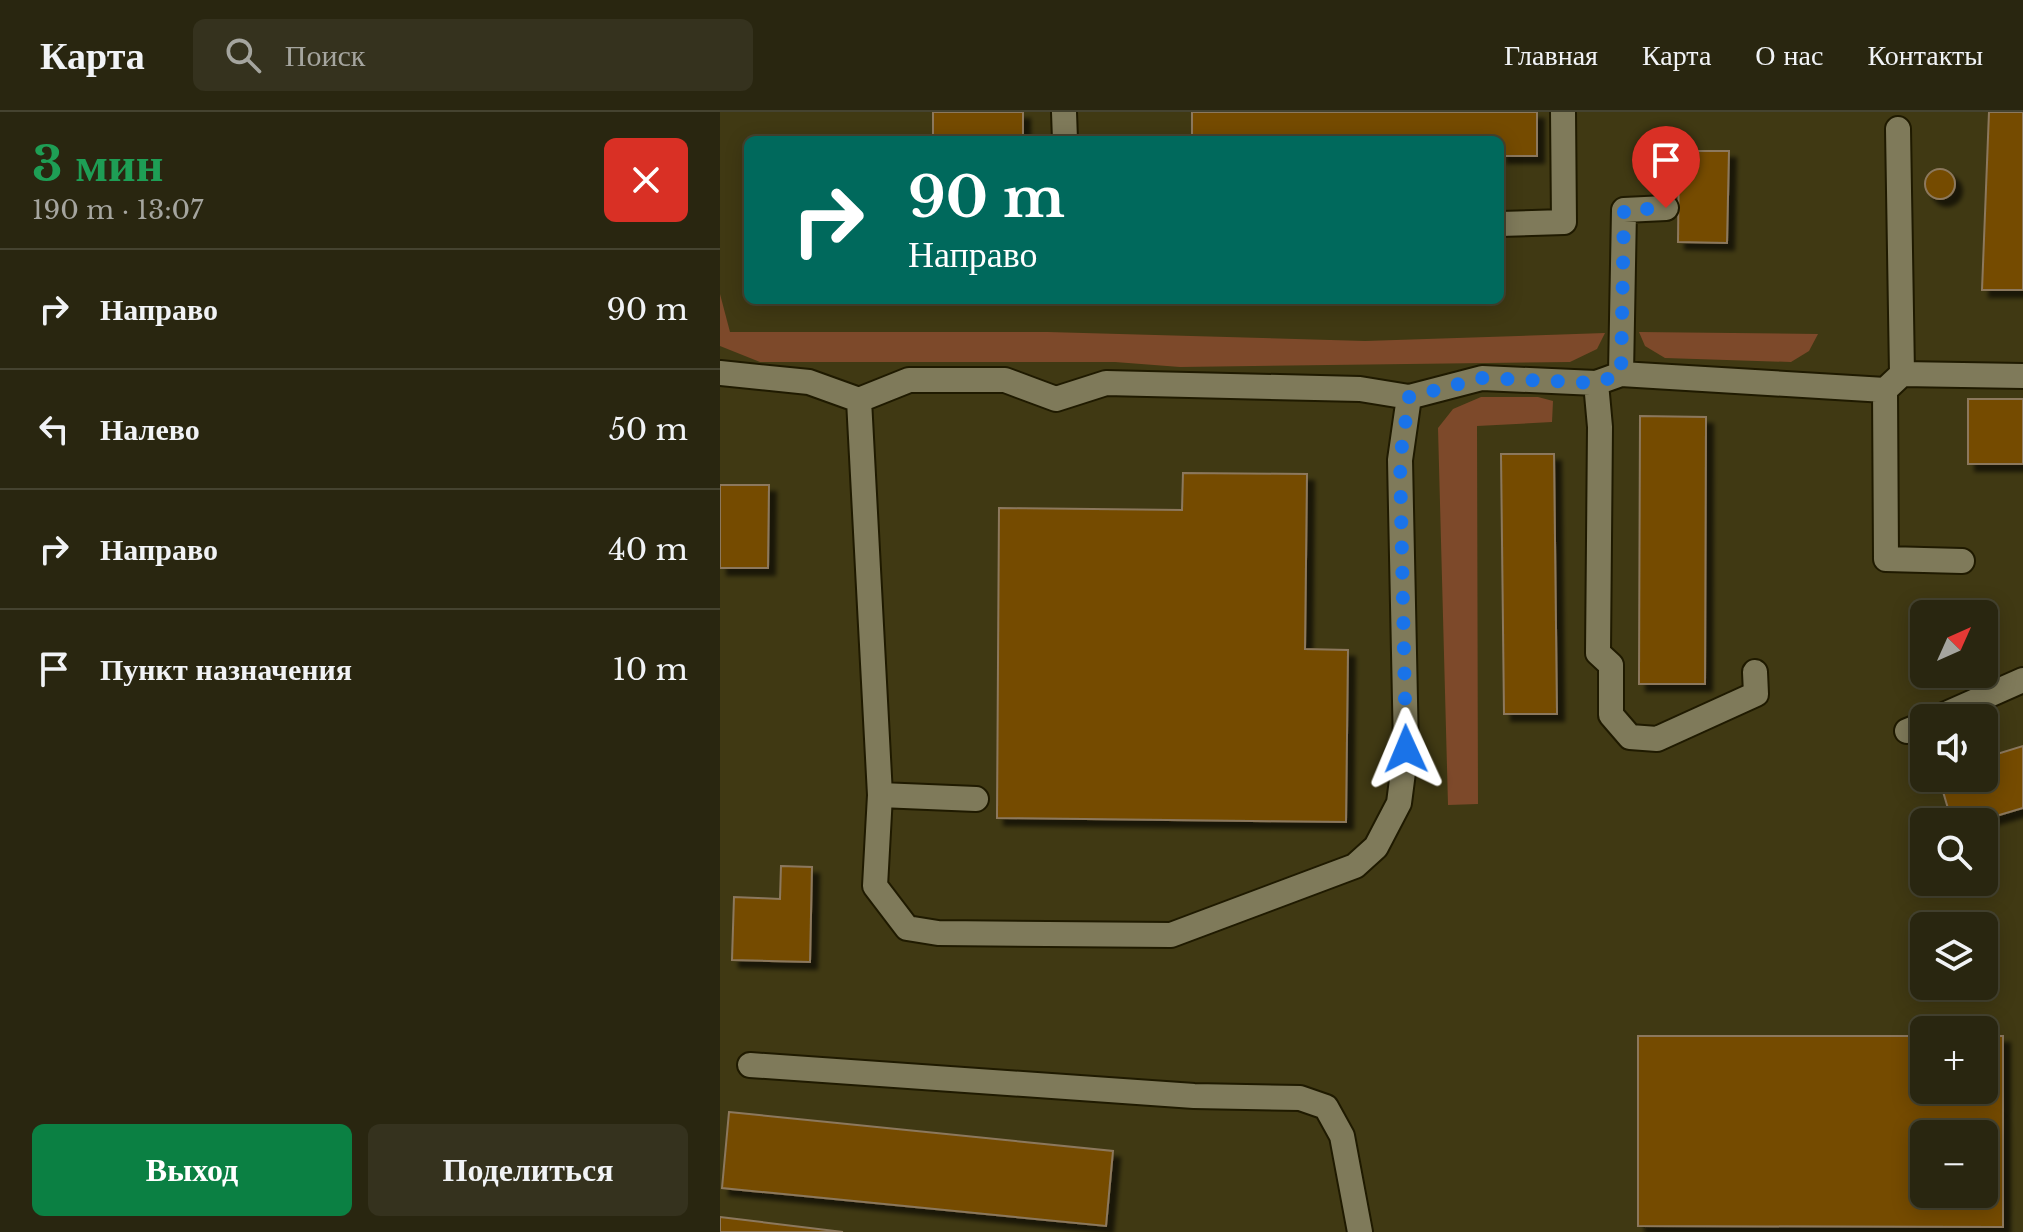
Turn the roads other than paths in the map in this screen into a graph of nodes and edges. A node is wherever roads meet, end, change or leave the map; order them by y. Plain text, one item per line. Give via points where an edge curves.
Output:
1 (1064, 112) edge
2 (1563, 112) edge
3 (1898, 129) dead end
4 (1065, 136) edge
5 (1666, 208) dead end
6 (1504, 224) edge
7 (720, 373) edge
8 (1621, 374) junction
9 (2023, 376) edge
10 (1894, 382) junction
11 (1596, 383) junction
12 (1409, 397) junction
13 (859, 400) junction
14 (1962, 561) dead end
15 (1755, 672) dead end
16 (2023, 680) edge
17 (1969, 704) edge
18 (880, 795) junction
19 (976, 799) dead end
20 (750, 1065) dead end
21 (1360, 1232) edge

1 - 4 lane
2 - 6 lane via 1564,222
3 - 10 lane
5 - 8 lane via 1624,210
7 - 13 lane via 809,382
8 - 10 lane
8 - 11 lane
9 - 10 lane
10 - 14 lane via 1886,559
11 - 12 lane via 1482,378
11 - 15 lane via 1598,653 1611,665 1611,715 1630,737 1657,739 1756,694
12 - 13 lane via 1360,389 1106,383 1056,399 1005,380 909,380
12 - 18 lane via 1400,460 1406,749 1399,803 1376,847 1355,866 1171,935 938,933 907,928 875,886
13 - 18 lane
16 - 17 lane
18 - 19 lane
20 - 21 lane via 1194,1096 1300,1098 1326,1107 1342,1136

